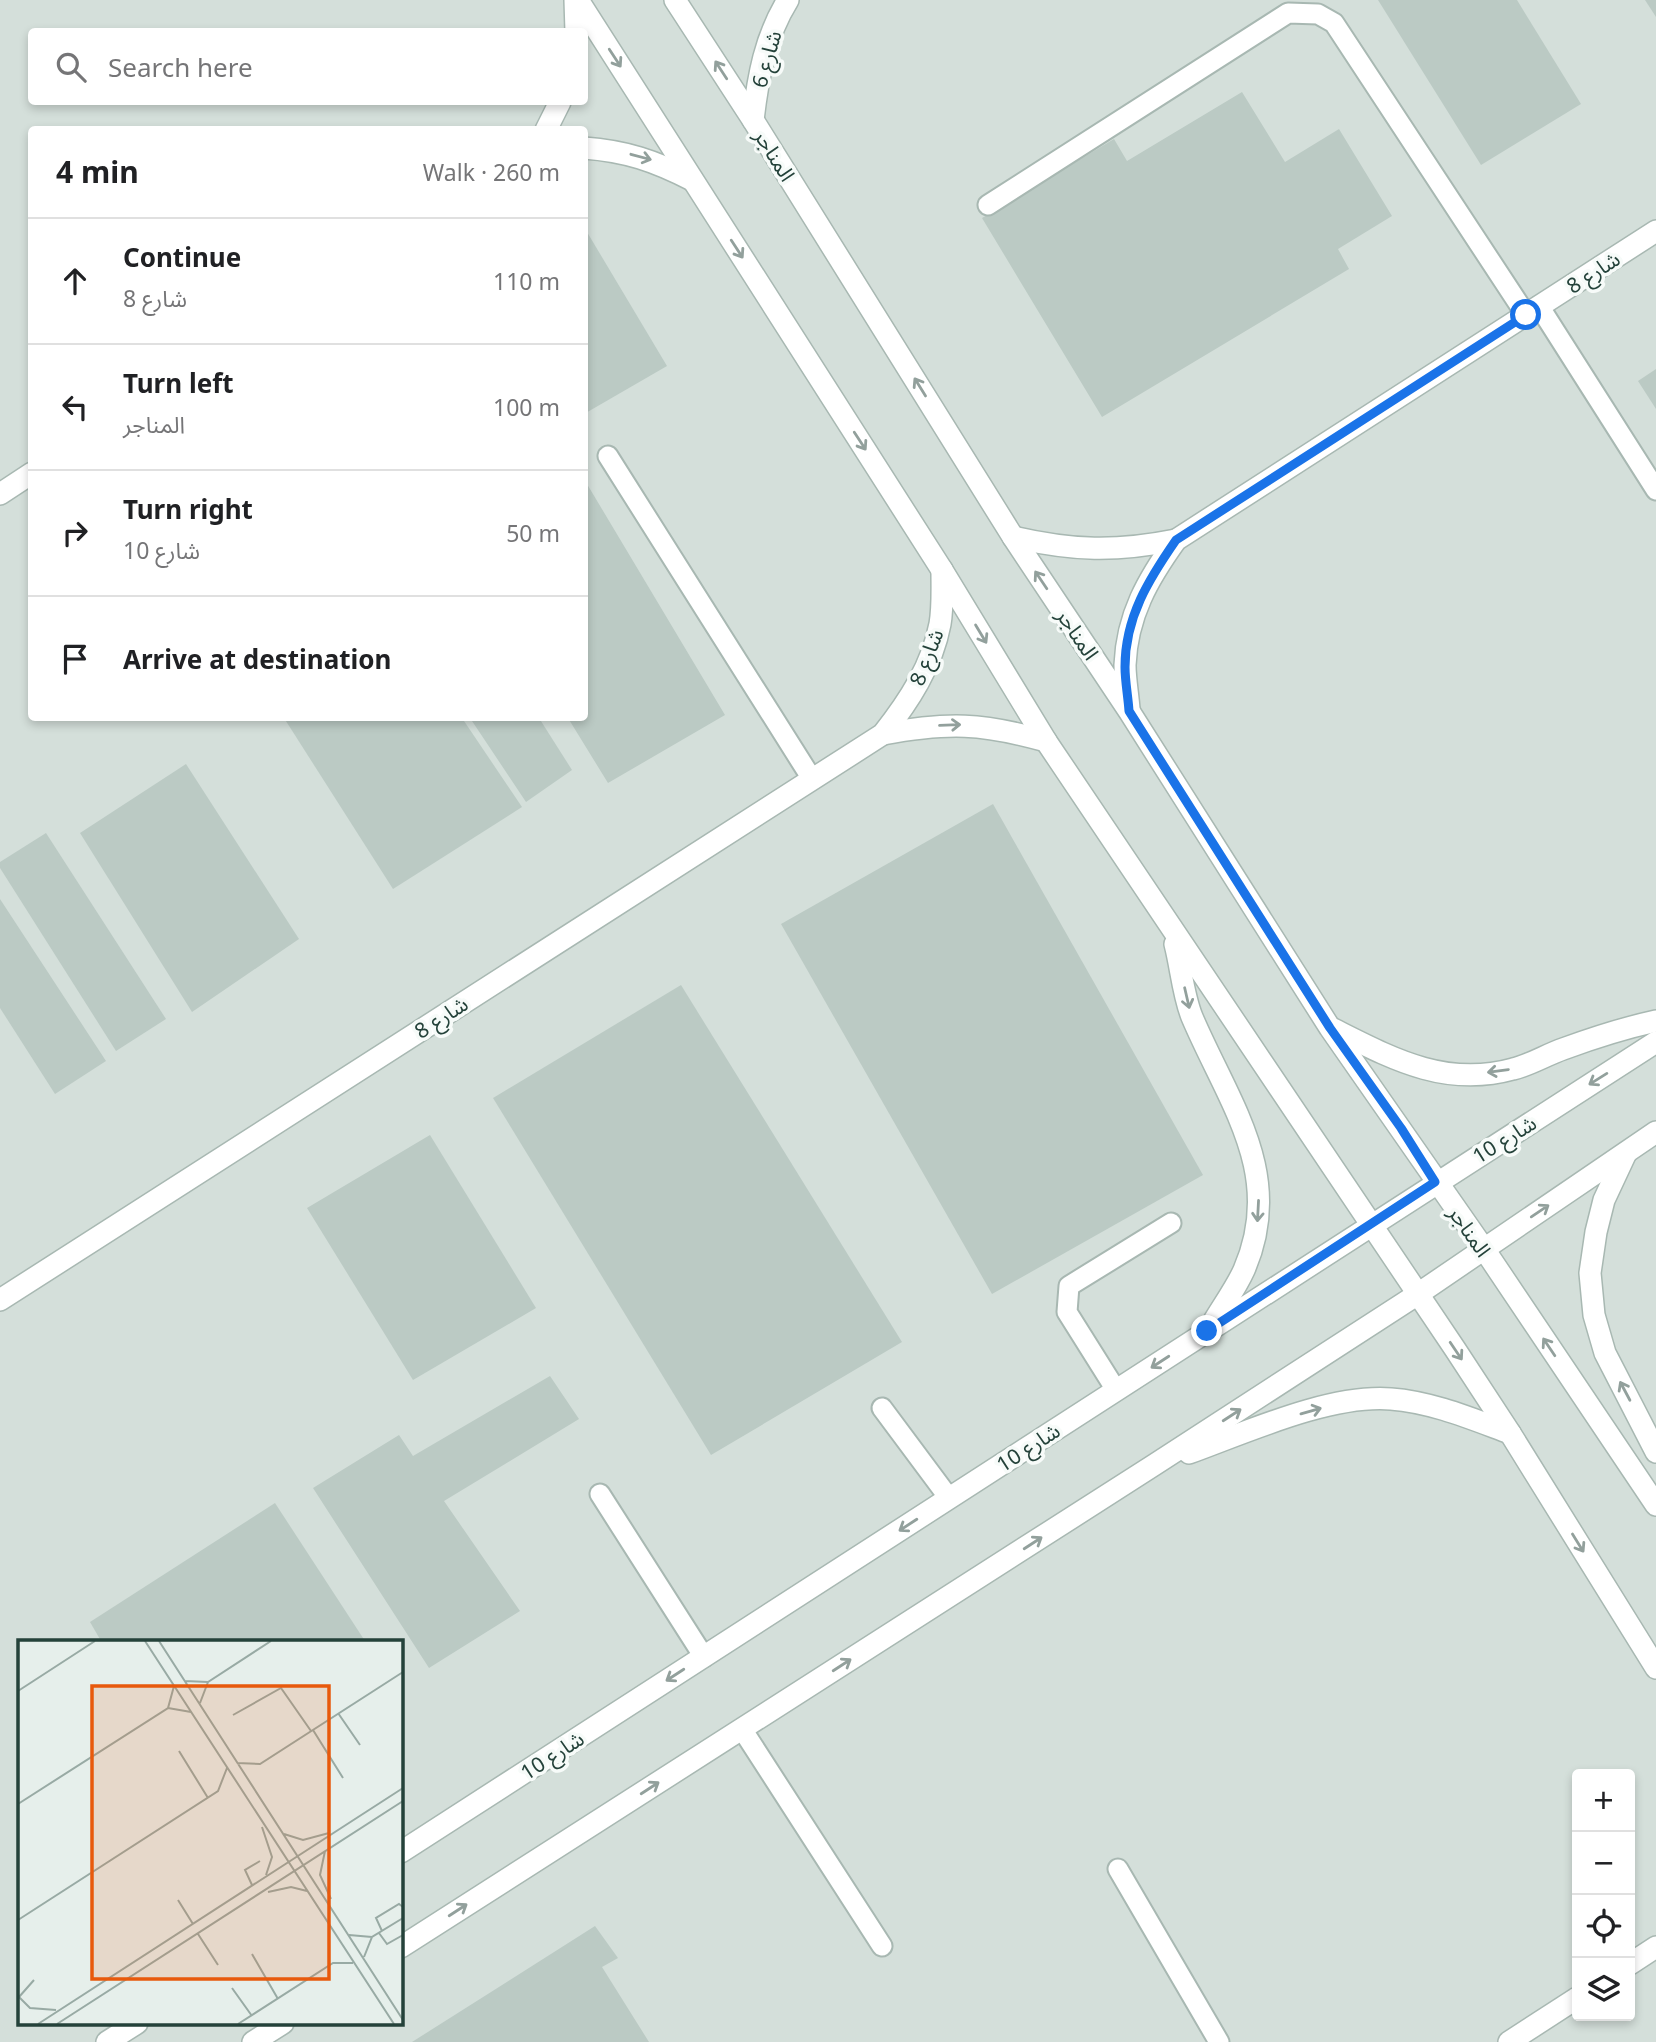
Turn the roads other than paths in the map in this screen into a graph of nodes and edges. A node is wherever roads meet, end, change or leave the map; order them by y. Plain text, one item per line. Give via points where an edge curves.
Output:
1 (576, 0) edge
2 (675, 0) edge
3 (788, 0) edge
4 (576, 28) edge
5 (559, 105) edge
6 (753, 120) junction
7 (548, 126) edge
8 (588, 148) edge
9 (693, 180) junction
10 (988, 205) dead end
11 (1656, 231) edge
12 (1532, 311) junction
13 (608, 456) dead end
14 (28, 476) edge
15 (1656, 490) edge
16 (0, 494) edge
17 (1013, 537) junction
18 (1176, 540) junction
19 (942, 570) junction
20 (1129, 711) junction
21 (883, 734) junction
22 (1046, 741) junction
23 (812, 779) junction
24 (1173, 932) junction
25 (1656, 1021) edge
26 (1330, 1028) junction
27 (1656, 1042) edge
28 (1656, 1132) edge
29 (1627, 1151) junction
30 (1435, 1182) junction
31 (1171, 1223) dead end
32 (1370, 1225) junction
33 (1484, 1250) junction
34 (1418, 1294) junction
35 (0, 1300) edge
36 (1207, 1331) junction
37 (1116, 1390) junction
38 (882, 1408) dead end
39 (1510, 1433) junction
40 (1656, 1452) edge
41 (1154, 1465) junction
42 (600, 1494) dead end
43 (949, 1499) junction
44 (1656, 1505) edge
45 (704, 1657) junction
46 (1656, 1668) edge
47 (742, 1729) junction
48 (402, 1851) edge
49 (1118, 1869) dead end
50 (402, 1946) edge
51 (882, 1946) dead end
52 (1656, 1947) edge
53 (1635, 1961) edge
54 (1572, 2001) edge
55 (135, 2024) edge
56 (281, 2024) edge
57 (107, 2042) edge
58 (253, 2042) edge
59 (1219, 2042) edge
60 (1509, 2042) edge

1 - 4 street
1 -> 9 street
6 -> 2 street, المناجر
3 - 6 street, شارع 6 via 768,40 757,79
5 - 7 street
17 -> 6 street, المناجر
8 -> 9 street via 655,161
9 -> 19 street
10 - 12 lane via 1288,13 1318,14 1334,23
11 - 12 street, شارع 8
12 - 15 lane
12 - 18 street, شارع 8
13 - 23 lane
14 - 16 street
17 - 18 street, شارع 8 via 1095,550
20 -> 17 street, المناجر
18 - 20 street, شارع 8 via 1149,578 1132,620 1125,665
19 - 21 street, شارع 8 via 940,624 928,663 909,701
19 -> 22 street
20 - 26 street, المناجر
21 -> 22 street, شارع 8 via 923,726 964,725
21 - 23 street, شارع 8
22 - 24 street
23 - 35 street, شارع 8
24 - 32 street
24 -> 36 street via 1191,1014 1252,1148 1259,1189 1257,1226 1244,1270
25 -> 26 street via 1512,1069 1473,1075 1396,1061
26 - 30 street, المناجر
27 -> 30 street, شارع 10
28 - 29 street
33 -> 29 street
40 -> 29 street via 1605,1353 1594,1315 1590,1273 1596,1232 1604,1200
30 - 32 street, شارع 10
30 - 33 street, المناجر
31 - 37 lane via 1069,1286 1067,1312
32 - 34 street
32 - 36 street, شارع 10
33 - 34 street
44 -> 33 street, المناجر
34 -> 39 street
41 -> 34 street
36 -> 37 street, شارع 10
37 - 43 street, شارع 10
38 - 43 lane
41 -> 39 street via 1349,1401 1391,1399 1462,1415
39 -> 46 street
47 -> 41 street
42 - 45 lane
43 -> 45 street, شارع 10
45 -> 48 street, شارع 10
50 -> 47 street
47 - 51 lane
49 - 59 lane
52 - 53 street
54 - 60 street
55 - 57 street
56 - 58 street

